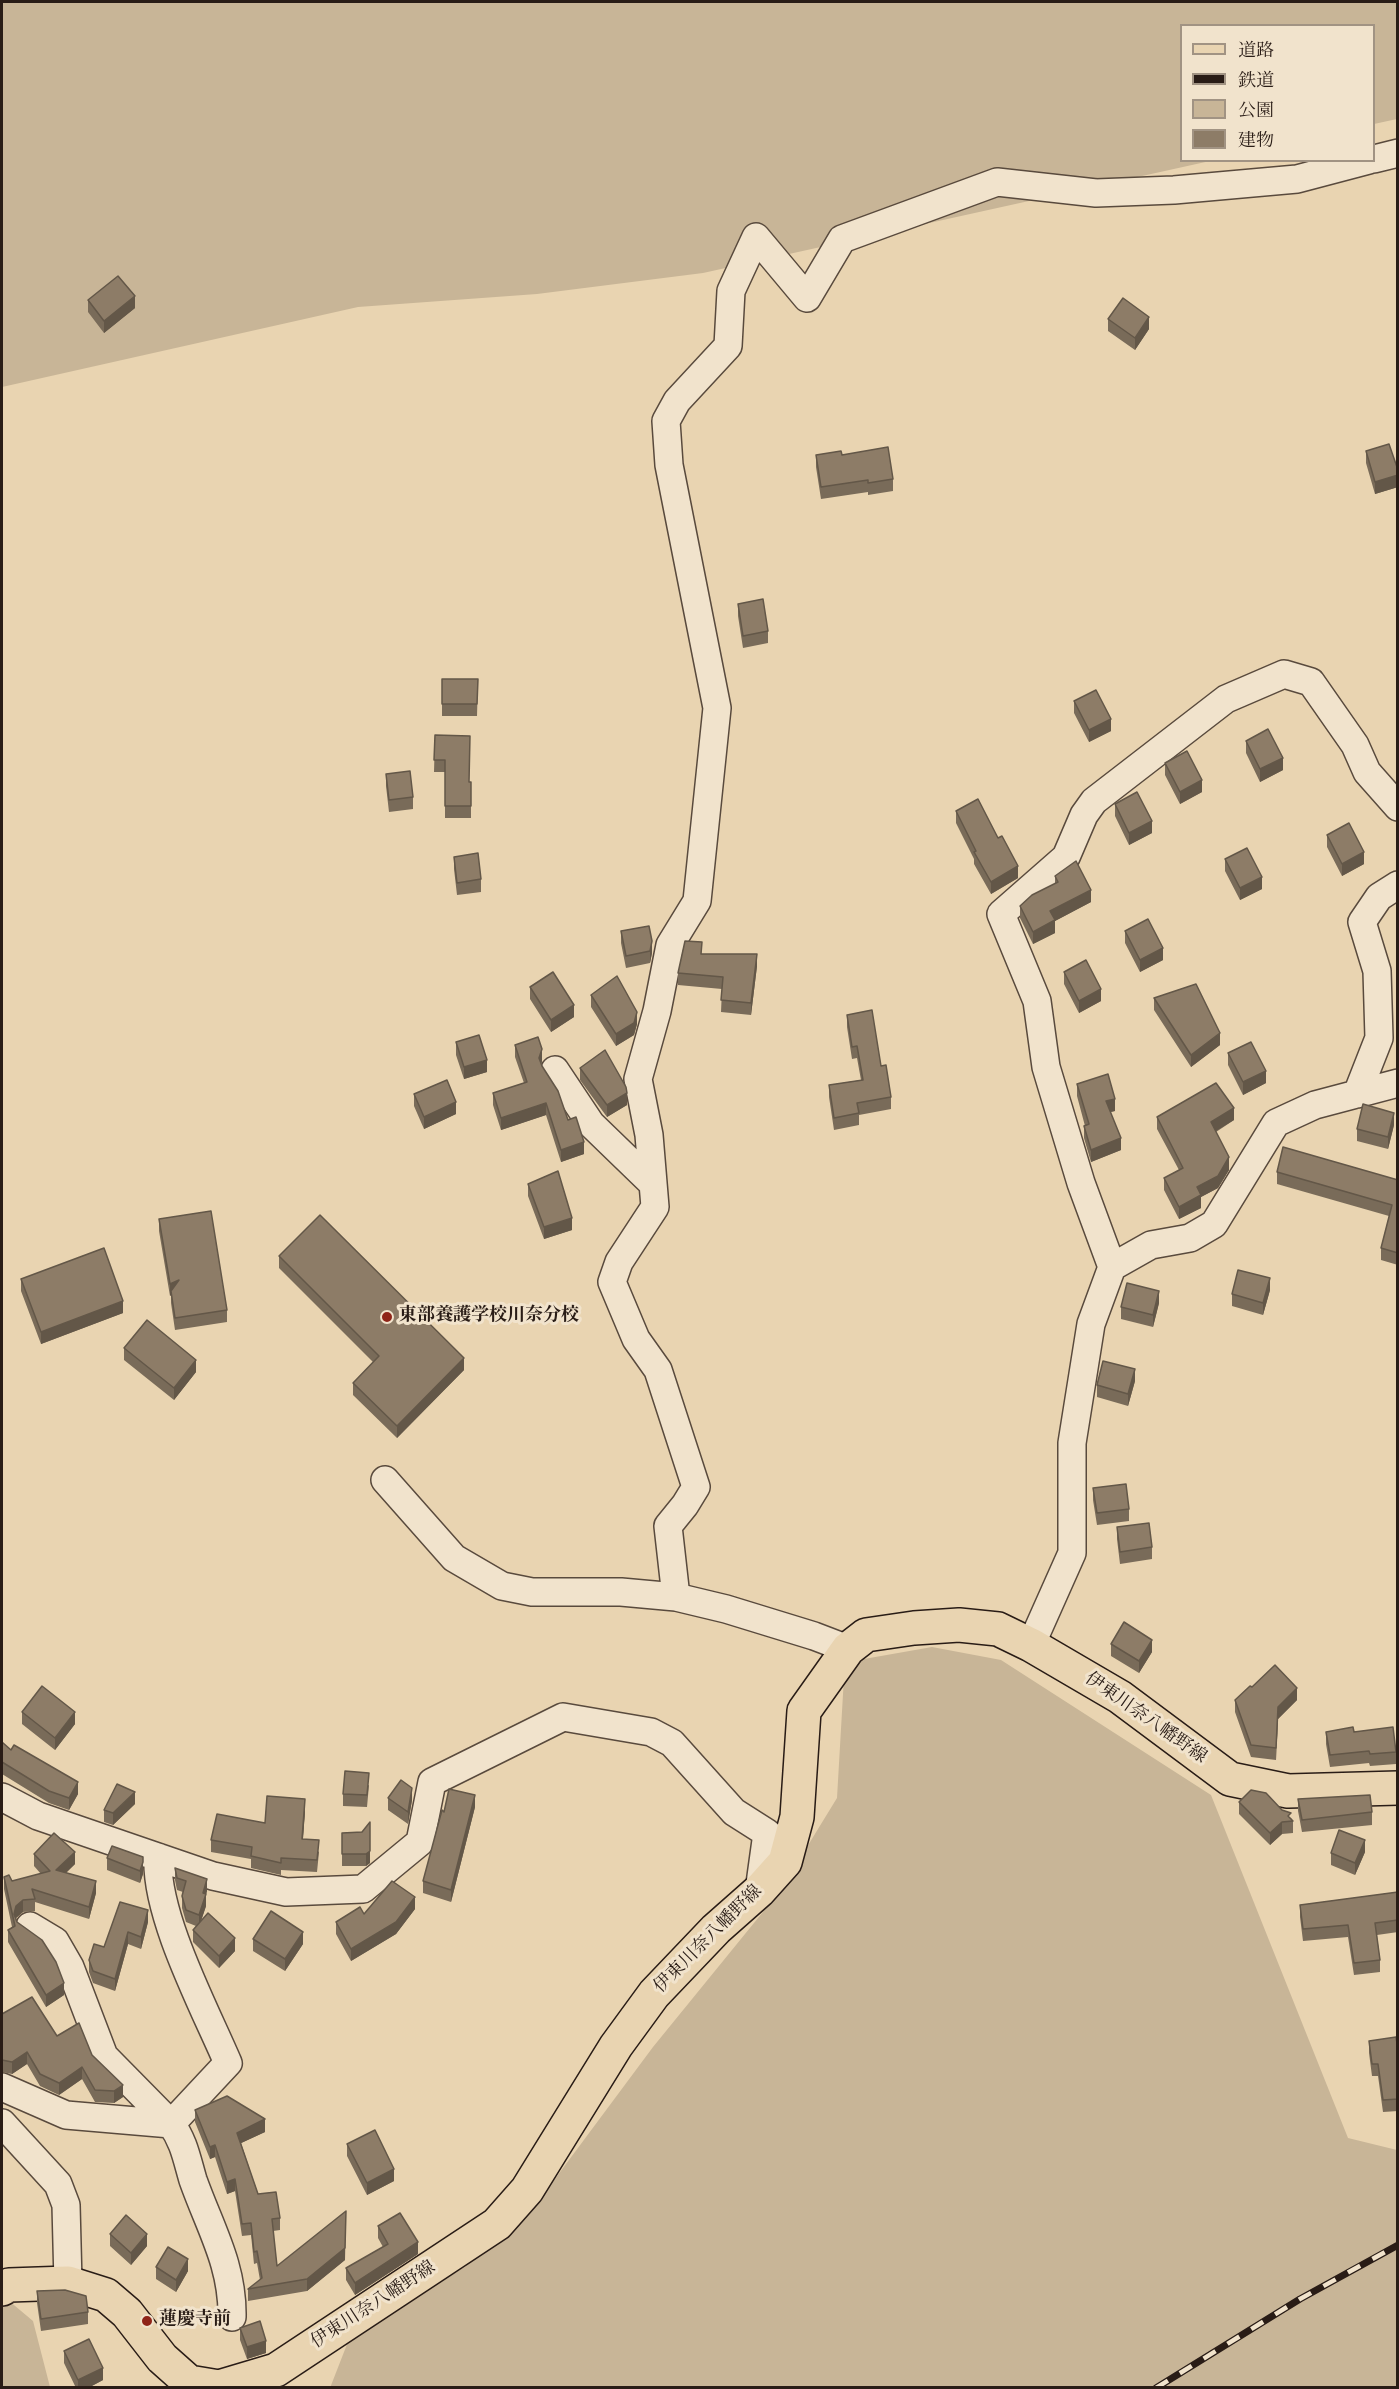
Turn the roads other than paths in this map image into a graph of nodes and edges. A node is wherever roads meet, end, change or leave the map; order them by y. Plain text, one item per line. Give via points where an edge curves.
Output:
1 (1398, 153) edge
2 (1375, 159) edge
3 (1361, 162) edge
4 (1398, 807) edge
5 (1398, 885) edge
6 (555, 1070) dead end
7 (1398, 1083) edge
8 (1357, 1094) junction
9 (653, 1184) junction
10 (1112, 1267) junction
11 (385, 1480) dead end
12 (676, 1598) junction
13 (1031, 1645) junction
14 (848, 1649) junction
15 (1398, 1788) edge
16 (2, 1797) edge
17 (158, 1857) junction
18 (759, 1891) junction
19 (30, 1926) dead end
20 (2, 2087) edge
21 (2, 2123) edge
22 (171, 2124) junction
23 (68, 2283) junction
24 (2, 2289) edge
25 (232, 2317) dead end

1 - 2 street
3 - 9 street via 1297,179 1174,190 1096,193 996,182 843,239 807,298 756,237 731,291 728,346 677,401 666,422 669,465 717,708 697,901 670,945 638,1079
4 - 10 street via 1367,772 1355,745 1311,682 1284,674 1226,699 1094,801 1066,857 1001,914 1038,1001 1046,1067 1081,1183
5 - 8 street via 1379,897 1362,922 1377,971 1378,1038
6 - 9 street via 591,1124
7 - 8 street
8 - 10 street via 1315,1105 1276,1123 1214,1224 1190,1238 1151,1245
9 - 12 street via 655,1207 619,1262 612,1282 636,1340 658,1370 696,1486 668,1526
10 - 13 street via 1091,1324 1072,1443 1072,1552
11 - 12 street via 454,1558 502,1586 531,1592 621,1592
12 - 14 street via 726,1609
13 - 14 main road, 伊東川奈八幡野線 via 998,1629 959,1625 866,1635
13 - 15 main road, 伊東川奈八幡野線 via 1120,1697 1230,1779 1287,1791
14 - 18 main road, 伊東川奈八幡野線 via 804,1711 796,1817 785,1862
16 - 17 street via 38,1816
17 - 18 street via 213,1876 286,1892 363,1888 420,1842 432,1782 563,1717 651,1732 672,1743 734,1812 767,1833
17 - 22 street via 157,1875 176,1941 228,2063
18 - 23 main road, 伊東川奈八幡野線 via 716,1929 654,1995 616,2046 527,2190 497,2224 276,2370 219,2387 189,2382 106,2295
19 - 22 street via 55,1941 70,1966 104,2056
20 - 22 street via 66,2115
21 - 23 street via 58,2184 66,2205
22 - 25 street via 180,2136 226,2261
23 - 24 main road, 伊東川奈八幡野線 via 9,2285

